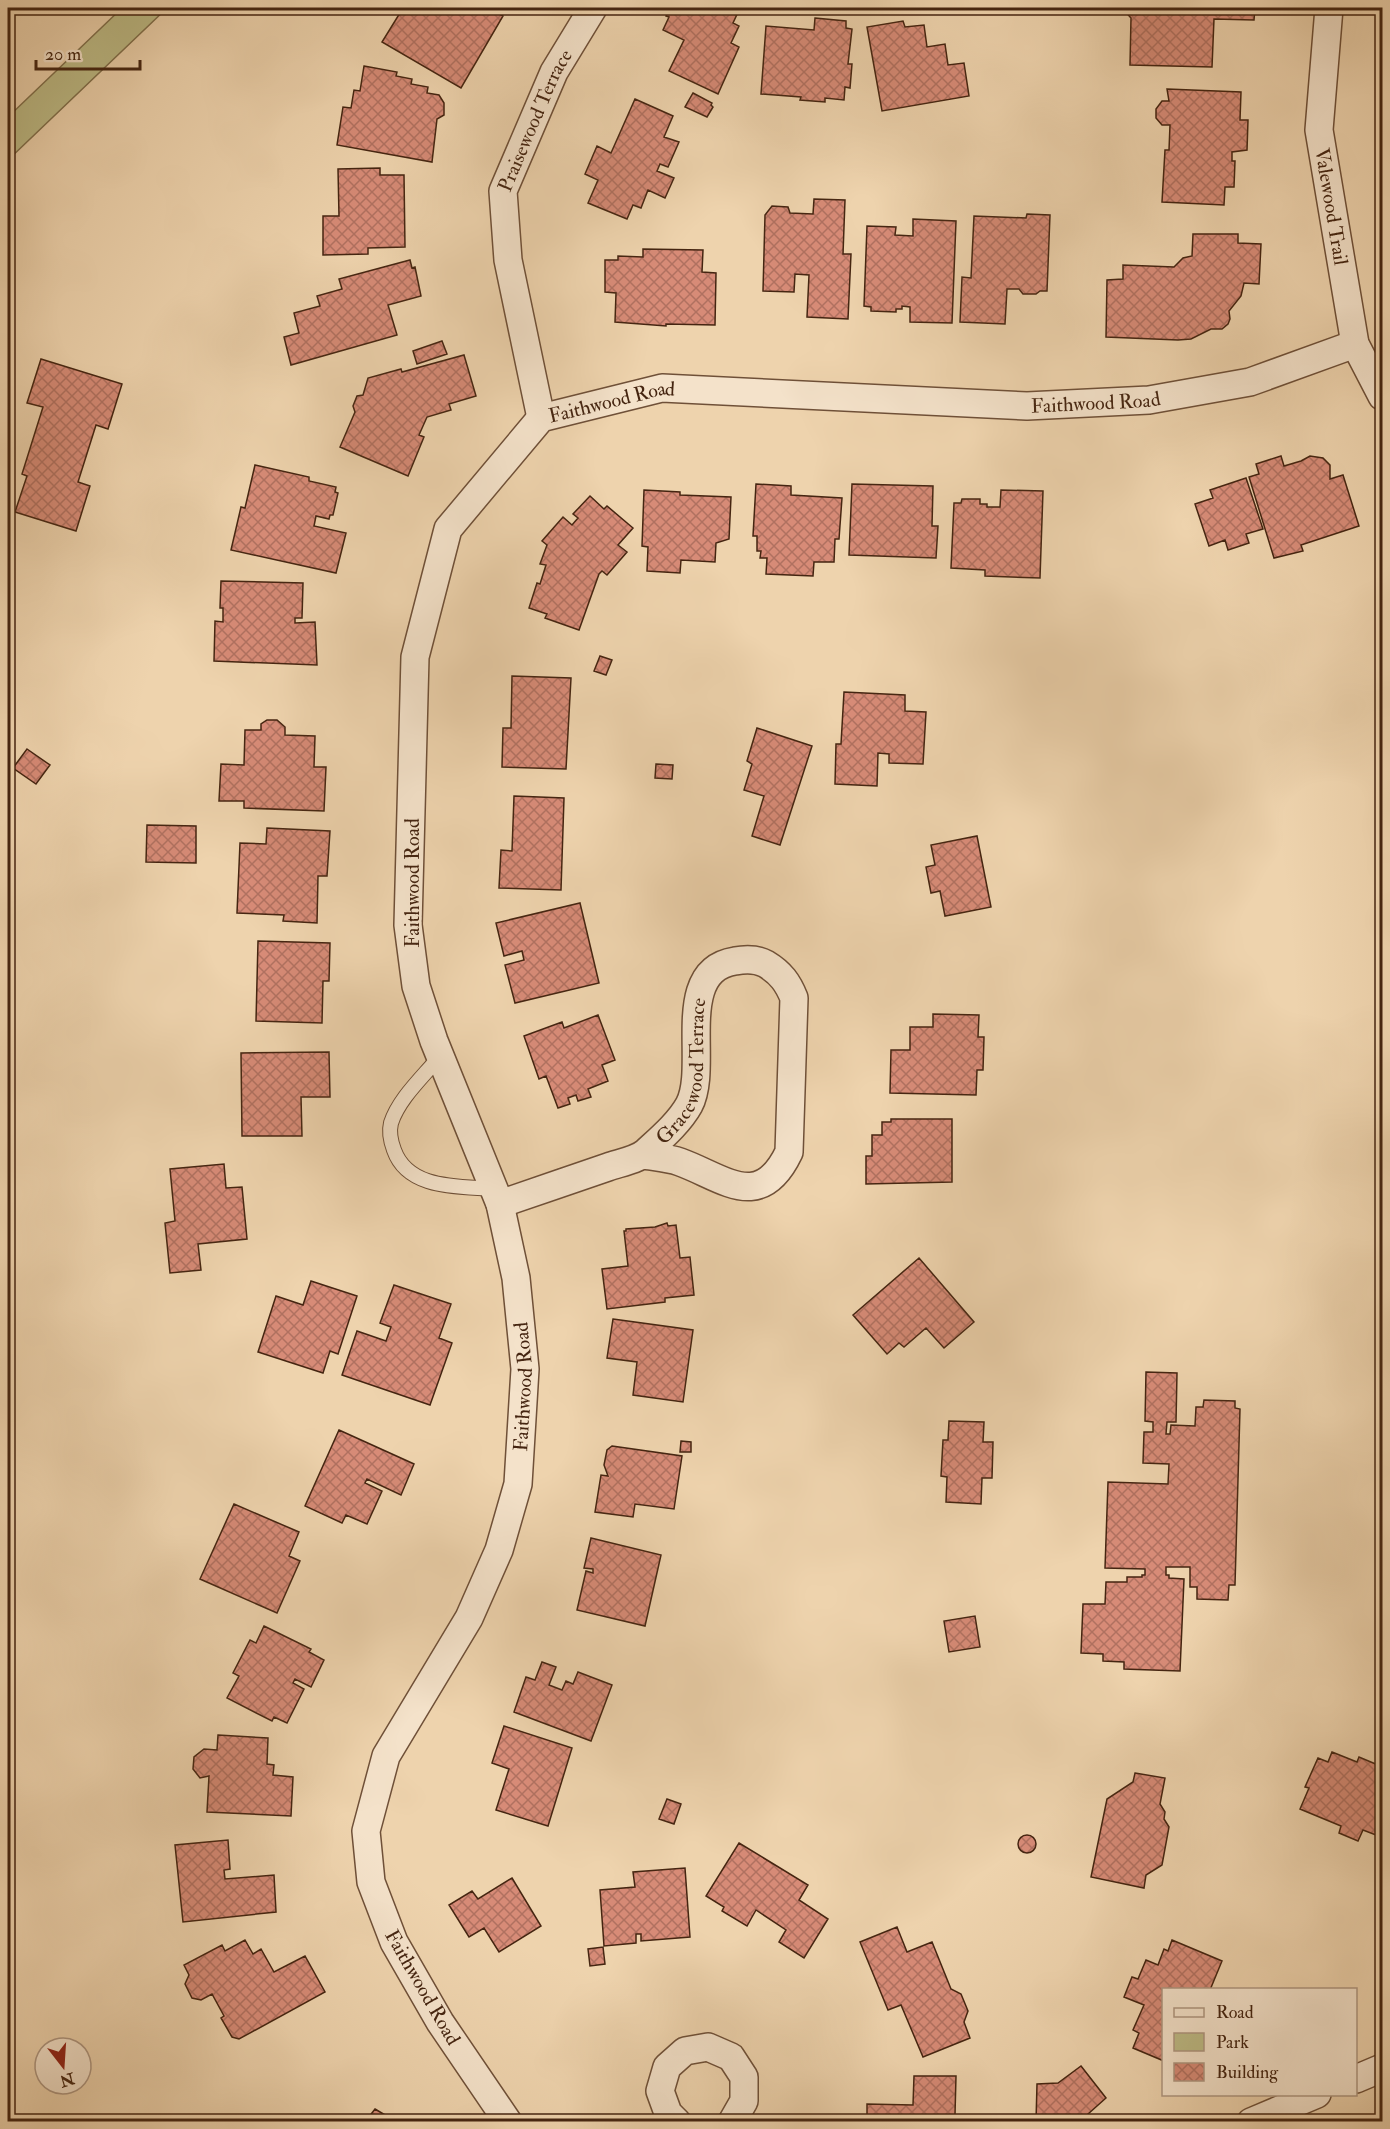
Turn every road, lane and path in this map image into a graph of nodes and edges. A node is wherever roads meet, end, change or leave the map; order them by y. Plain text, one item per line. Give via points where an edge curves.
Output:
1 (593, 8) edge
2 (1329, 8) edge
3 (1354, 344) junction
4 (1383, 396) edge
5 (541, 418) junction
6 (440, 1056) junction
7 (643, 1155) junction
8 (497, 1197) junction
9 (1383, 2068) edge
10 (1357, 2079) edge
11 (1312, 2096) edge
12 (508, 2121) edge
13 (677, 2121) edge
14 (732, 2121) edge
15 (1251, 2121) edge

1 - 5 street, Praisewood Terrace via 554,72 503,191 508,260
2 - 3 street, Valewood Trail via 1318,130
3 - 4 street, Valewood Trail
3 - 5 street, Faithwood Road via 1250,382 1149,400 1027,406 662,388
5 - 6 street, Faithwood Road via 448,529 415,657 408,925 416,986
6 - 8 street, Faithwood Road
6 - 8 lane via 402,1102 390,1124 398,1160 424,1181
7 - 7 street, Gracewood Terrace via 678,1161 734,1186 752,1187 768,1181 781,1168 789,1152 794,998 777,970 746,959 715,970 704,982 698,998 695,1088 689,1105
7 - 8 street, Gracewood Terrace
8 - 12 street, Faithwood Road via 516,1278 525,1369 518,1484 499,1550 469,1618 387,1756 366,1831 371,1882 394,1942 440,2022
9 - 10 street
11 - 15 street
13 - 14 street via 668,2113 660,2091 667,2067 685,2051 708,2047 730,2057 744,2077 744,2101

